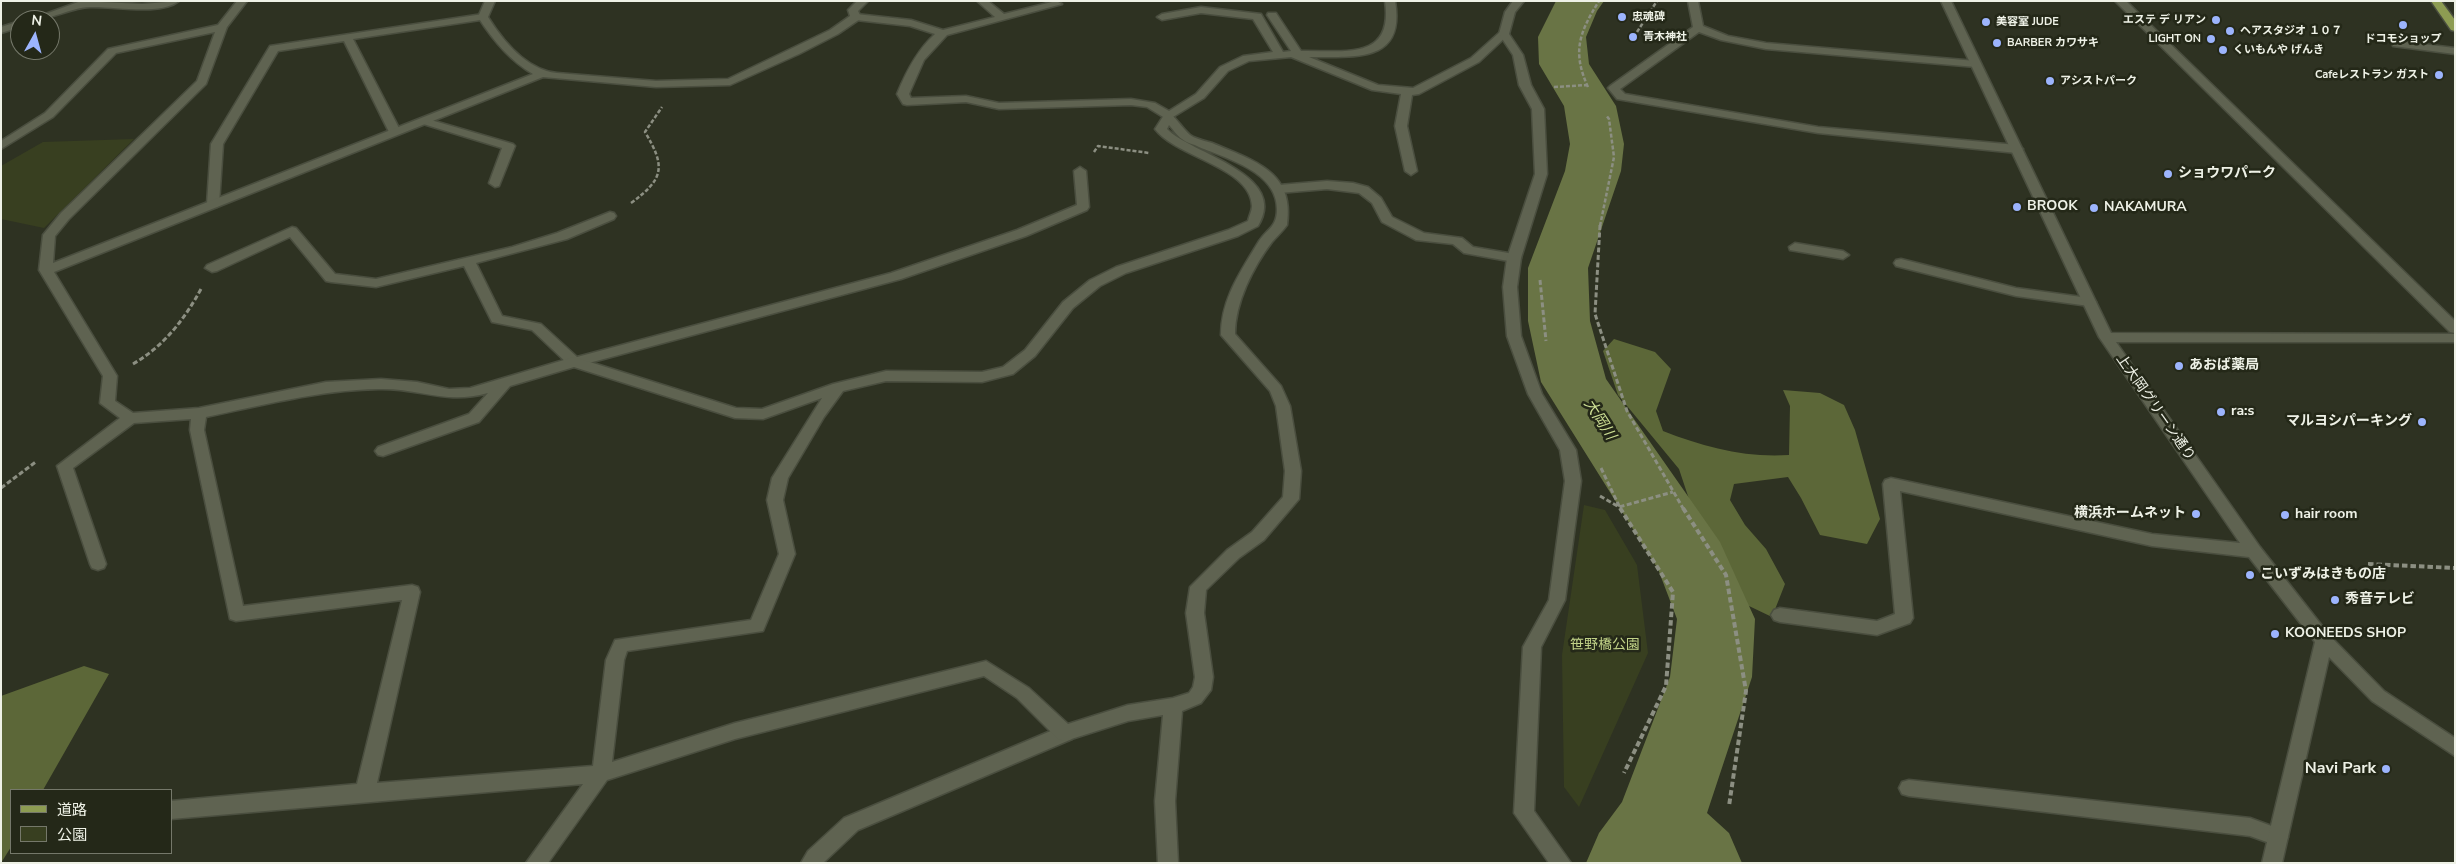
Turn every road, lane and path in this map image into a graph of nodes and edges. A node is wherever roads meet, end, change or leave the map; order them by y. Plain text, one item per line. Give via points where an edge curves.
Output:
1 (174, 1) edge
2 (242, 1) edge
3 (490, 1) edge
4 (863, 1) edge
5 (982, 1) edge
6 (1390, 1) edge
7 (1518, 1) edge
8 (1599, 1) edge
9 (1656, 1) edge
10 (1693, 1) edge
11 (1946, 1) edge
12 (2120, 1) edge
13 (2436, 1) edge
14 (87, 3) edge
15 (1057, 4) dead end
16 (60, 12) edge
17 (1272, 15) dead end
18 (483, 17) junction
19 (856, 17) junction
20 (1001, 17) junction
21 (1162, 17) dead end
22 (222, 26) junction
23 (1698, 28) junction
24 (2455, 28) edge
25 (1637, 32) dead end
26 (943, 33) junction
27 (1504, 34) junction
28 (347, 37) junction
29 (2397, 44) dead end
30 (2455, 51) edge
31 (1280, 54) junction
32 (1295, 54) junction
33 (1976, 64) junction
34 (542, 74) junction
35 (677, 83) junction
36 (1586, 85) junction
37 (1406, 92) junction
38 (1591, 92) dead end
39 (1553, 95) dead end
40 (1604, 112) dead end
41 (1168, 117) junction
42 (424, 121) junction
43 (395, 132) junction
44 (1, 146) edge
45 (2017, 149) junction
46 (1193, 150) junction
47 (1080, 171) joint
48 (1411, 171) dead end
49 (494, 183) dead end
50 (1279, 189) junction
51 (213, 204) junction
52 (610, 216) joint
53 (1795, 247) dead end
54 (1842, 255) dead end
55 (1514, 258) junction
56 (468, 262) junction
57 (1901, 263) dead end
58 (212, 268) joint
59 (46, 270) junction
60 (1540, 279) dead end
61 (2089, 302) junction
62 (2455, 329) edge
63 (2106, 337) junction
64 (2455, 338) edge
65 (1547, 351) dead end
66 (574, 362) junction
67 (110, 376) junction
68 (504, 384) junction
69 (838, 387) junction
70 (199, 413) junction
71 (130, 418) junction
72 (383, 451) dead end
73 (1599, 464) dead end
74 (1673, 492) junction
75 (1618, 507) junction
76 (2254, 551) junction
77 (98, 564) dead end
78 (2368, 564) dead end
79 (2455, 568) edge
80 (1780, 615) dead end
81 (2324, 641) junction
82 (1173, 706) junction
83 (1065, 734) junction
84 (2455, 748) edge
85 (1624, 773) dead end
86 (601, 774) junction
87 (1909, 788) dead end
88 (364, 792) junction
89 (1729, 806) dead end
90 (172, 810) edge
91 (2278, 838) junction
92 (536, 863) edge
93 (811, 863) edge
94 (1168, 863) edge
95 (1561, 863) edge
96 (2272, 863) edge

1 - 14 street via 142,7
2 - 22 street
3 - 18 street
4 - 19 street via 853,10
5 - 20 street
6 - 32 street via 1394,16 1383,44 1373,51
7 - 27 street via 1510,12
8 - 36 path via 1582,27 1578,50 1577,57
9 - 25 path
10 - 23 street
11 - 33 street, 上大岡グリーン通り
12 - 62 street
13 - 24 main road
14 - 16 street
15 - 20 street
17 - 32 street
18 - 28 street
18 - 34 street via 494,35 511,52
19 - 26 street via 911,23
19 - 35 street via 826,36 730,82
20 - 26 street
21 - 31 street via 1201,10 1257,16
22 - 44 street via 112,51 49,115
22 - 59 street via 202,82 48,235
23 - 33 street via 1718,38 1762,45
23 - 45 street via 1614,88 1621,97 1818,130
26 - 41 street via 933,40 909,77 903,94 907,102 966,100 999,106 1149,103 1159,107
27 - 37 street via 1475,60 1415,92
27 - 55 street via 1518,55 1525,85 1538,109 1541,174
28 - 43 street
28 - 51 street via 274,48 217,144
29 - 30 street
31 - 32 street
31 - 41 street via 1234,63 1218,74 1200,96
32 - 37 street via 1376,88
33 - 45 street, 上大岡グリーン通り
34 - 35 street via 616,82
34 - 42 street
35 - 52 path via 645,132 659,154 661,172 648,191
36 - 38 path
36 - 39 path via 1549,87
37 - 48 street via 1401,126
40 - 74 path via 1609,120 1614,157 1598,237 1595,314 1627,411
41 - 46 street via 1161,129 1174,142
41 - 50 street via 1186,137 1237,158 1267,175
42 - 43 street
42 - 49 street via 509,146
43 - 51 street
45 - 61 street, 上大岡グリーン通り
46 - 47 path via 1153,147 1148,153 1098,146
46 - 69 street via 1227,166 1253,187 1258,212 1254,222 1246,228 1120,270 1094,283 1068,305 1030,353 1008,371 982,377 886,376
47 - 66 street via 1083,207 1033,230 777,310
50 - 55 street via 1316,184 1362,189 1382,207 1386,219 1421,237 1457,241 1469,250
50 - 82 street via 1283,211 1281,225 1266,241 1234,296 1228,335 1276,389 1283,406 1293,471 1291,500 1258,536 1198,587 1195,613 1204,677 1202,690 1195,698
51 - 59 street
52 - 56 street via 562,236
53 - 54 street
55 - 95 street via 1510,287 1514,336 1535,394 1568,450 1573,481 1557,600 1532,647 1524,813
56 - 58 street via 376,283 331,278 292,231
56 - 66 street via 497,319 536,327
57 - 61 street via 2016,292
58 - 67 path via 187,316 172,334 138,361
59 - 67 street
60 - 65 path
61 - 63 street, 上大岡グリーン通り
63 - 64 street
63 - 76 street, 上大岡グリーン通り
66 - 68 street
66 - 69 street via 735,412 763,414
67 - 71 street via 107,403
68 - 70 street via 470,393 449,394 381,384 326,387
68 - 72 street via 474,418
69 - 86 street via 780,478 775,500 787,554 757,626 621,645 615,660
70 - 71 street
70 - 88 street via 197,430 236,614 412,592
71 - 77 street via 65,466
73 - 75 path
74 - 75 path
74 - 89 path via 1726,575 1728,585 1746,691
75 - 85 path via 1673,592 1666,686
76 - 80 street via 2152,540 1891,484 1904,618 1877,628
76 - 81 street, 上大岡グリーン通り
78 - 79 path
81 - 84 street, 上大岡グリーン通り via 2378,696
81 - 91 street
82 - 83 street via 1128,714
82 - 94 street via 1165,801
83 - 86 street via 1023,693 986,668 735,731
83 - 93 street via 851,824
86 - 88 street
86 - 92 street
87 - 91 street via 2250,827
88 - 90 street
91 - 96 street

